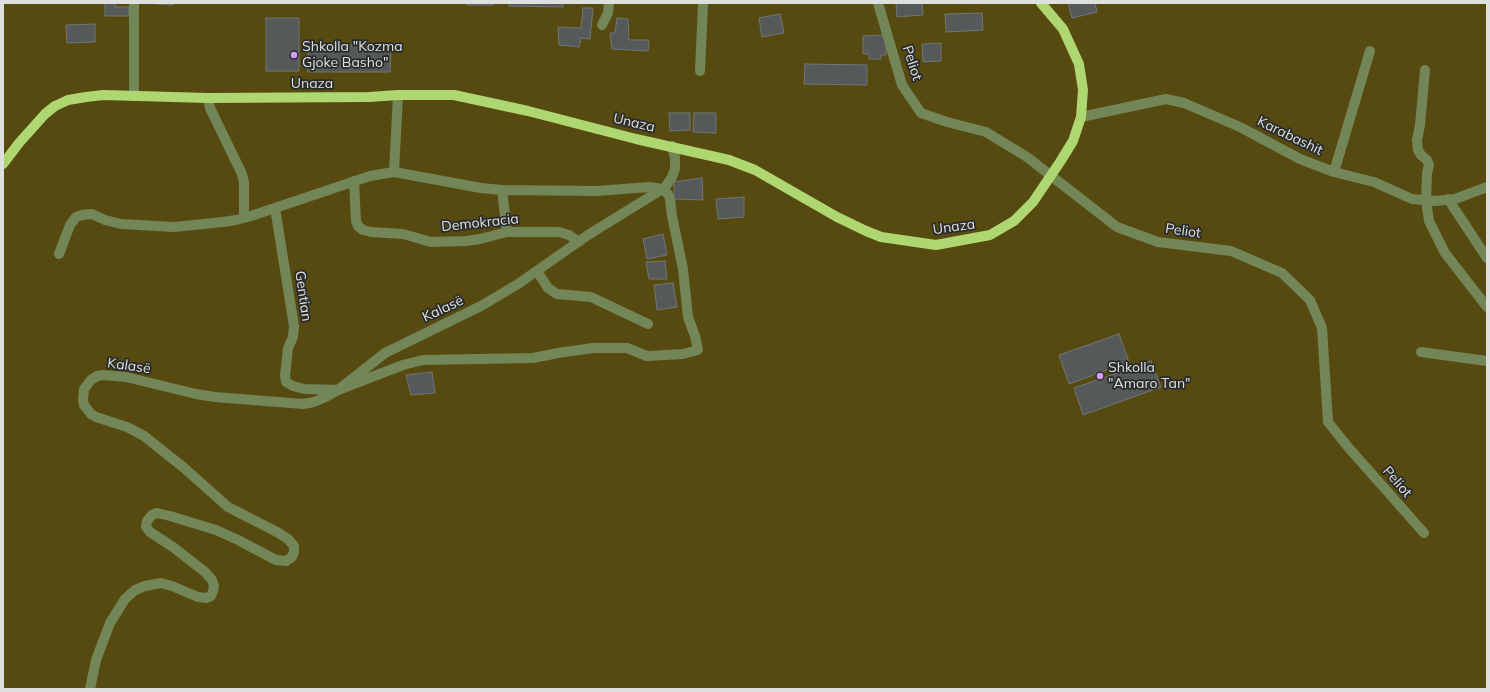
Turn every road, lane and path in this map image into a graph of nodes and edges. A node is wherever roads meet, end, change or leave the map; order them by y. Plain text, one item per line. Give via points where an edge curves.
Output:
1 (134, 3) edge
2 (609, 3) edge
3 (703, 3) edge
4 (878, 3) edge
5 (1041, 3) edge
6 (602, 25) dead end
7 (1370, 51) dead end
8 (1425, 70) dead end
9 (700, 71) dead end
10 (398, 95) junction
11 (134, 96) junction
12 (208, 98) junction
13 (1081, 117) junction
14 (672, 146) junction
15 (3, 164) edge
16 (394, 172) junction
17 (1334, 172) junction
18 (1051, 176) junction
19 (354, 181) junction
20 (1487, 186) edge
21 (662, 189) junction
22 (502, 190) junction
23 (1448, 199) junction
24 (1426, 200) junction
25 (275, 208) junction
26 (244, 218) junction
27 (507, 232) junction
28 (579, 242) junction
29 (59, 254) dead end
30 (1487, 258) edge
31 (537, 271) junction
32 (1487, 307) edge
33 (648, 324) dead end
34 (1420, 352) dead end
35 (1487, 361) edge
36 (338, 390) junction
37 (1424, 533) dead end
38 (90, 689) edge

1 - 11 street
2 - 6 street via 608,14
3 - 9 street
4 - 18 street, Peliot via 902,85 921,113 986,132 1027,157
5 - 13 main road, Unaza via 1063,29 1079,64 1083,90
7 - 17 street
8 - 24 street via 1417,140 1418,150 1429,166
10 - 12 main road, Unaza via 369,98
10 - 14 main road, Unaza via 454,95
10 - 16 street
11 - 12 main road, Unaza
11 - 15 main road, Unaza via 86,97 68,100 55,106 19,143
12 - 26 street via 210,108 242,174
13 - 17 street, Karabashit via 1166,99 1184,103 1240,127 1300,159
13 - 18 main road, Unaza via 1073,141
14 - 18 main road, Unaza via 744,165 837,217 881,237 936,245 990,235 1003,228 1026,209
14 - 21 street, Kalasë via 675,169
16 - 19 street
16 - 22 street
17 - 24 street, Karabashit via 1374,182 1412,199
18 - 37 street, Peliot via 1117,227 1158,242 1231,251 1282,273 1310,300 1322,328 1328,422
19 - 25 street
19 - 27 street, Demokracia via 356,221 363,230 403,234 431,242 466,241
20 - 23 street, Karabashit via 1455,199
21 - 22 street via 650,186 596,191
21 - 28 street, Kalasë
21 - 36 street via 670,199 684,269 688,317 698,350 683,354 647,356 628,348 593,348 533,358 422,360 403,364
22 - 27 street
23 - 24 street, Karabashit
23 - 30 street
24 - 32 street via 1429,221 1445,253
25 - 26 street
25 - 36 street, Gentian via 294,326 285,364 286,382 304,389
26 - 29 street via 174,227 121,224 92,214 82,215 76,217 70,225
27 - 28 street, Demokracia via 559,232
28 - 31 street, Kalasë
31 - 33 street via 548,288 557,294 591,297
31 - 36 street, Kalasë via 481,306 386,353
34 - 35 street
36 - 38 street, Kalasë via 314,402 303,404 196,394 126,377 102,375 91,380 84,389 83,400 91,414 144,436 228,507 288,539 294,546 294,552 286,561 276,560 216,530 170,516 157,513 152,515 146,527 150,532 205,572 212,580 213,591 211,596 198,597 161,583 135,590 124,599 110,623 96,660

